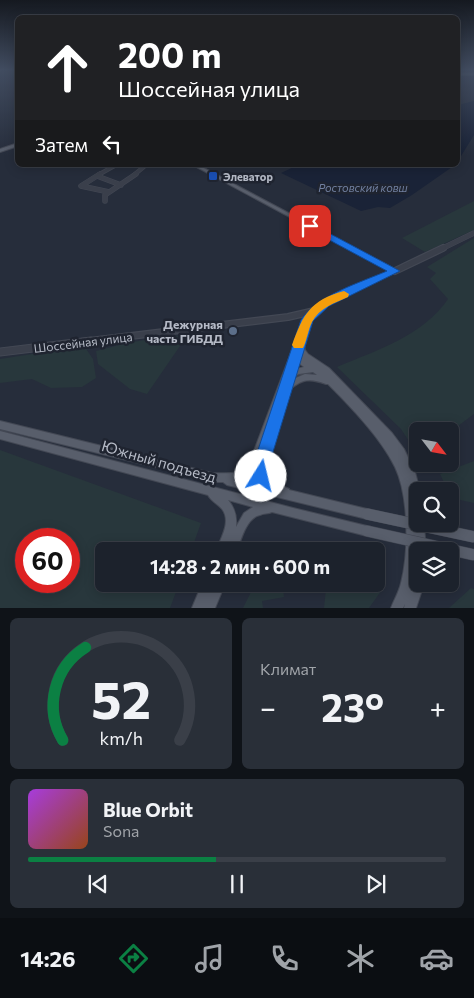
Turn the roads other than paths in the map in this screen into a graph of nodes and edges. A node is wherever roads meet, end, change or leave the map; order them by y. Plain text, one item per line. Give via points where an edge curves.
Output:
1 (15, 144) edge
2 (0, 149) edge
3 (113, 167) edge
4 (144, 167) edge
5 (200, 167) edge
6 (97, 176) junction
7 (121, 185) junction
8 (109, 192) junction
9 (105, 201) dead end
10 (474, 234) edge
11 (395, 271) junction
12 (314, 311) junction
13 (300, 341) junction
14 (0, 352) edge
15 (294, 356) junction
16 (313, 369) junction
17 (288, 376) junction
18 (330, 379) junction
19 (286, 388) junction
20 (0, 425) edge
21 (0, 435) edge
22 (212, 477) junction
23 (413, 482) edge
24 (207, 490) junction
25 (296, 498) junction
26 (293, 513) junction
27 (474, 537) edge
28 (225, 542) edge
29 (235, 542) edge
30 (474, 555) edge
31 (205, 592) edge
32 (216, 592) edge
33 (415, 592) edge
34 (198, 608) edge
35 (209, 608) edge
36 (397, 608) edge
37 (410, 608) edge

1 - 2 main road
3 - 6 street
4 - 7 street
5 - 11 main road
6 - 7 street
6 - 8 street via 81,186
7 - 8 street
8 - 9 street via 103,198
10 - 11 street, Шоссейная улица
11 - 12 main road, Шоссейная улица
12 - 13 main road via 307,320
12 - 14 street, Шоссейная улица via 288,318
13 - 15 main road
13 - 18 main road via 301,351
15 - 16 main road
15 - 17 main road
16 - 17 main road
16 - 18 main road
17 - 19 main road
17 - 22 main road via 250,471 241,477
18 - 19 main road via 306,376
18 - 23 main road via 389,436 401,452
18 - 36 main road via 383,439 402,469 410,509 411,561 408,583
19 - 25 main road via 261,465 261,476 267,483
20 - 22 main road, Южный подъезд
21 - 24 main road, Южный подъезд
22 - 25 main road, Южный подъезд
24 - 26 main road, Южный подъезд
24 - 28 main road via 226,504 232,517
25 - 27 main road, Южный подъезд, bridge
26 - 29 main road via 262,509 251,513 244,520
26 - 30 main road, Южный подъезд, bridge
31 - 34 main road
32 - 35 main road
33 - 37 main road

